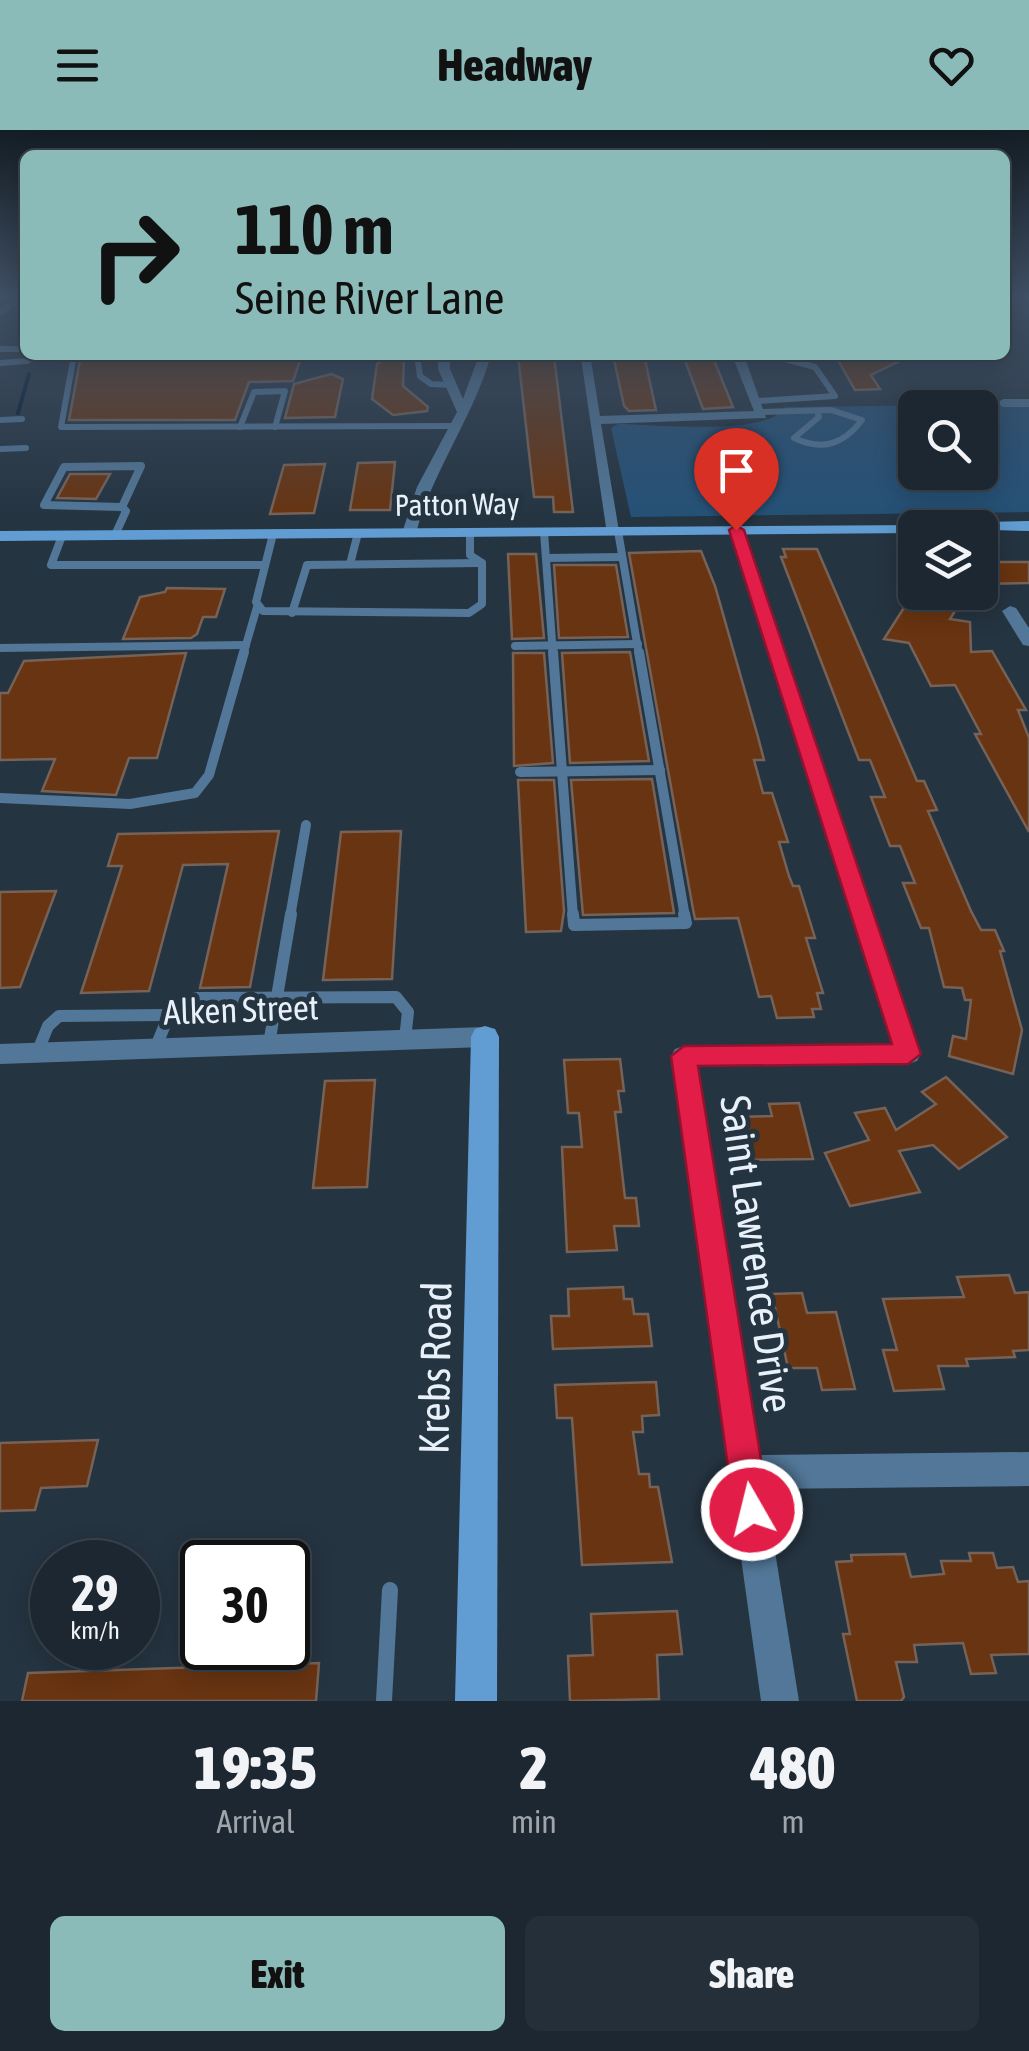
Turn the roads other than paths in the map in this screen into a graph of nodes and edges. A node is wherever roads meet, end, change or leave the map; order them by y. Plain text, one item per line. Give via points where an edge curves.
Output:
1 (71, 371) edge
2 (419, 371) edge
3 (448, 371) edge
4 (479, 371) edge
5 (587, 371) edge
6 (745, 371) edge
7 (818, 371) edge
8 (451, 385) junction
9 (1029, 403) edge
10 (1004, 404) dead end
11 (760, 409) junction
12 (817, 411) junction
13 (460, 418) junction
14 (22, 419) dead end
15 (0, 420) edge
16 (594, 420) junction
17 (240, 427) junction
18 (275, 427) junction
19 (26, 448) dead end
20 (0, 449) edge
21 (122, 507) junction
22 (1029, 526) edge
23 (998, 527) edge
24 (898, 528) edge
25 (736, 530) junction
26 (615, 531) junction
27 (470, 532) junction
28 (544, 532) junction
29 (358, 533) junction
30 (409, 533) junction
31 (273, 534) junction
32 (115, 535) junction
33 (0, 536) edge
34 (62, 536) junction
35 (546, 558) junction
36 (622, 558) junction
37 (482, 563) junction
38 (350, 564) junction
39 (265, 565) junction
40 (256, 608) junction
41 (1020, 611) edge
42 (292, 613) junction
43 (1029, 641) edge
44 (638, 644) junction
45 (246, 645) junction
46 (553, 645) junction
47 (515, 646) dead end
48 (0, 648) edge
49 (660, 770) junction
50 (563, 771) junction
51 (520, 772) dead end
52 (0, 798) edge
53 (306, 825) dead end
54 (277, 998) junction
55 (165, 1015) junction
56 (485, 1036) joint
57 (406, 1039) junction
58 (269, 1044) junction
59 (155, 1048) junction
60 (38, 1052) junction
61 (0, 1054) edge
62 (1029, 1469) edge
63 (746, 1472) junction
64 (390, 1590) dead end
65 (384, 1701) edge
66 (476, 1701) edge
67 (780, 1701) edge

1 - 17 lane via 61,427
2 - 8 lane via 431,384
3 - 8 street
4 - 13 street
5 - 16 street
6 - 11 street
7 - 11 lane via 835,396
8 - 13 street
9 - 10 street
11 - 12 lane
11 - 16 street
12 - 12 lane via 848,411 862,420 839,444 812,447 794,438 819,417
13 - 18 lane
13 - 30 street via 415,504
14 - 15 lane
16 - 26 street
17 - 18 lane
17 - 18 lane via 254,392 285,391
19 - 20 lane
21 - 21 lane via 142,466 64,467 44,500 52,507
21 - 32 lane
22 - 23 street
24 - 25 street, Patton Way
25 - 26 street, Patton Way
25 - 63 street, Saint Lawrence Drive via 908,1054 684,1056
26 - 28 street, Patton Way
26 - 36 lane
27 - 28 street, Patton Way
27 - 30 street, Patton Way
27 - 37 lane via 470,555
28 - 35 lane
29 - 30 street, Patton Way
29 - 31 street, Patton Way
29 - 38 lane
31 - 32 street, Patton Way
31 - 39 lane
32 - 34 street, Patton Way
33 - 34 street, Patton Way
34 - 39 lane via 50,564
35 - 36 lane
35 - 46 lane
36 - 44 lane
37 - 38 lane
37 - 42 lane via 480,610
38 - 42 lane via 306,565
39 - 40 lane
40 - 42 lane
40 - 45 lane
41 - 43 street
44 - 46 lane
44 - 49 lane
45 - 48 lane
45 - 52 lane via 209,775 196,793 166,802
46 - 47 lane
46 - 50 lane
49 - 50 lane
49 - 50 lane via 686,923 574,925
50 - 51 lane
53 - 54 lane
54 - 55 lane via 196,998
54 - 57 lane via 396,997 408,1012
54 - 58 lane
55 - 59 lane
55 - 60 lane via 59,1016
56 - 57 street, Alken Street
56 - 66 street, Krebs Road
57 - 58 street, Alken Street
58 - 59 street, Alken Street
59 - 60 street, Alken Street
60 - 61 street, Alken Street
62 - 63 street
63 - 67 street, Saint Lawrence Drive
64 - 65 lane

